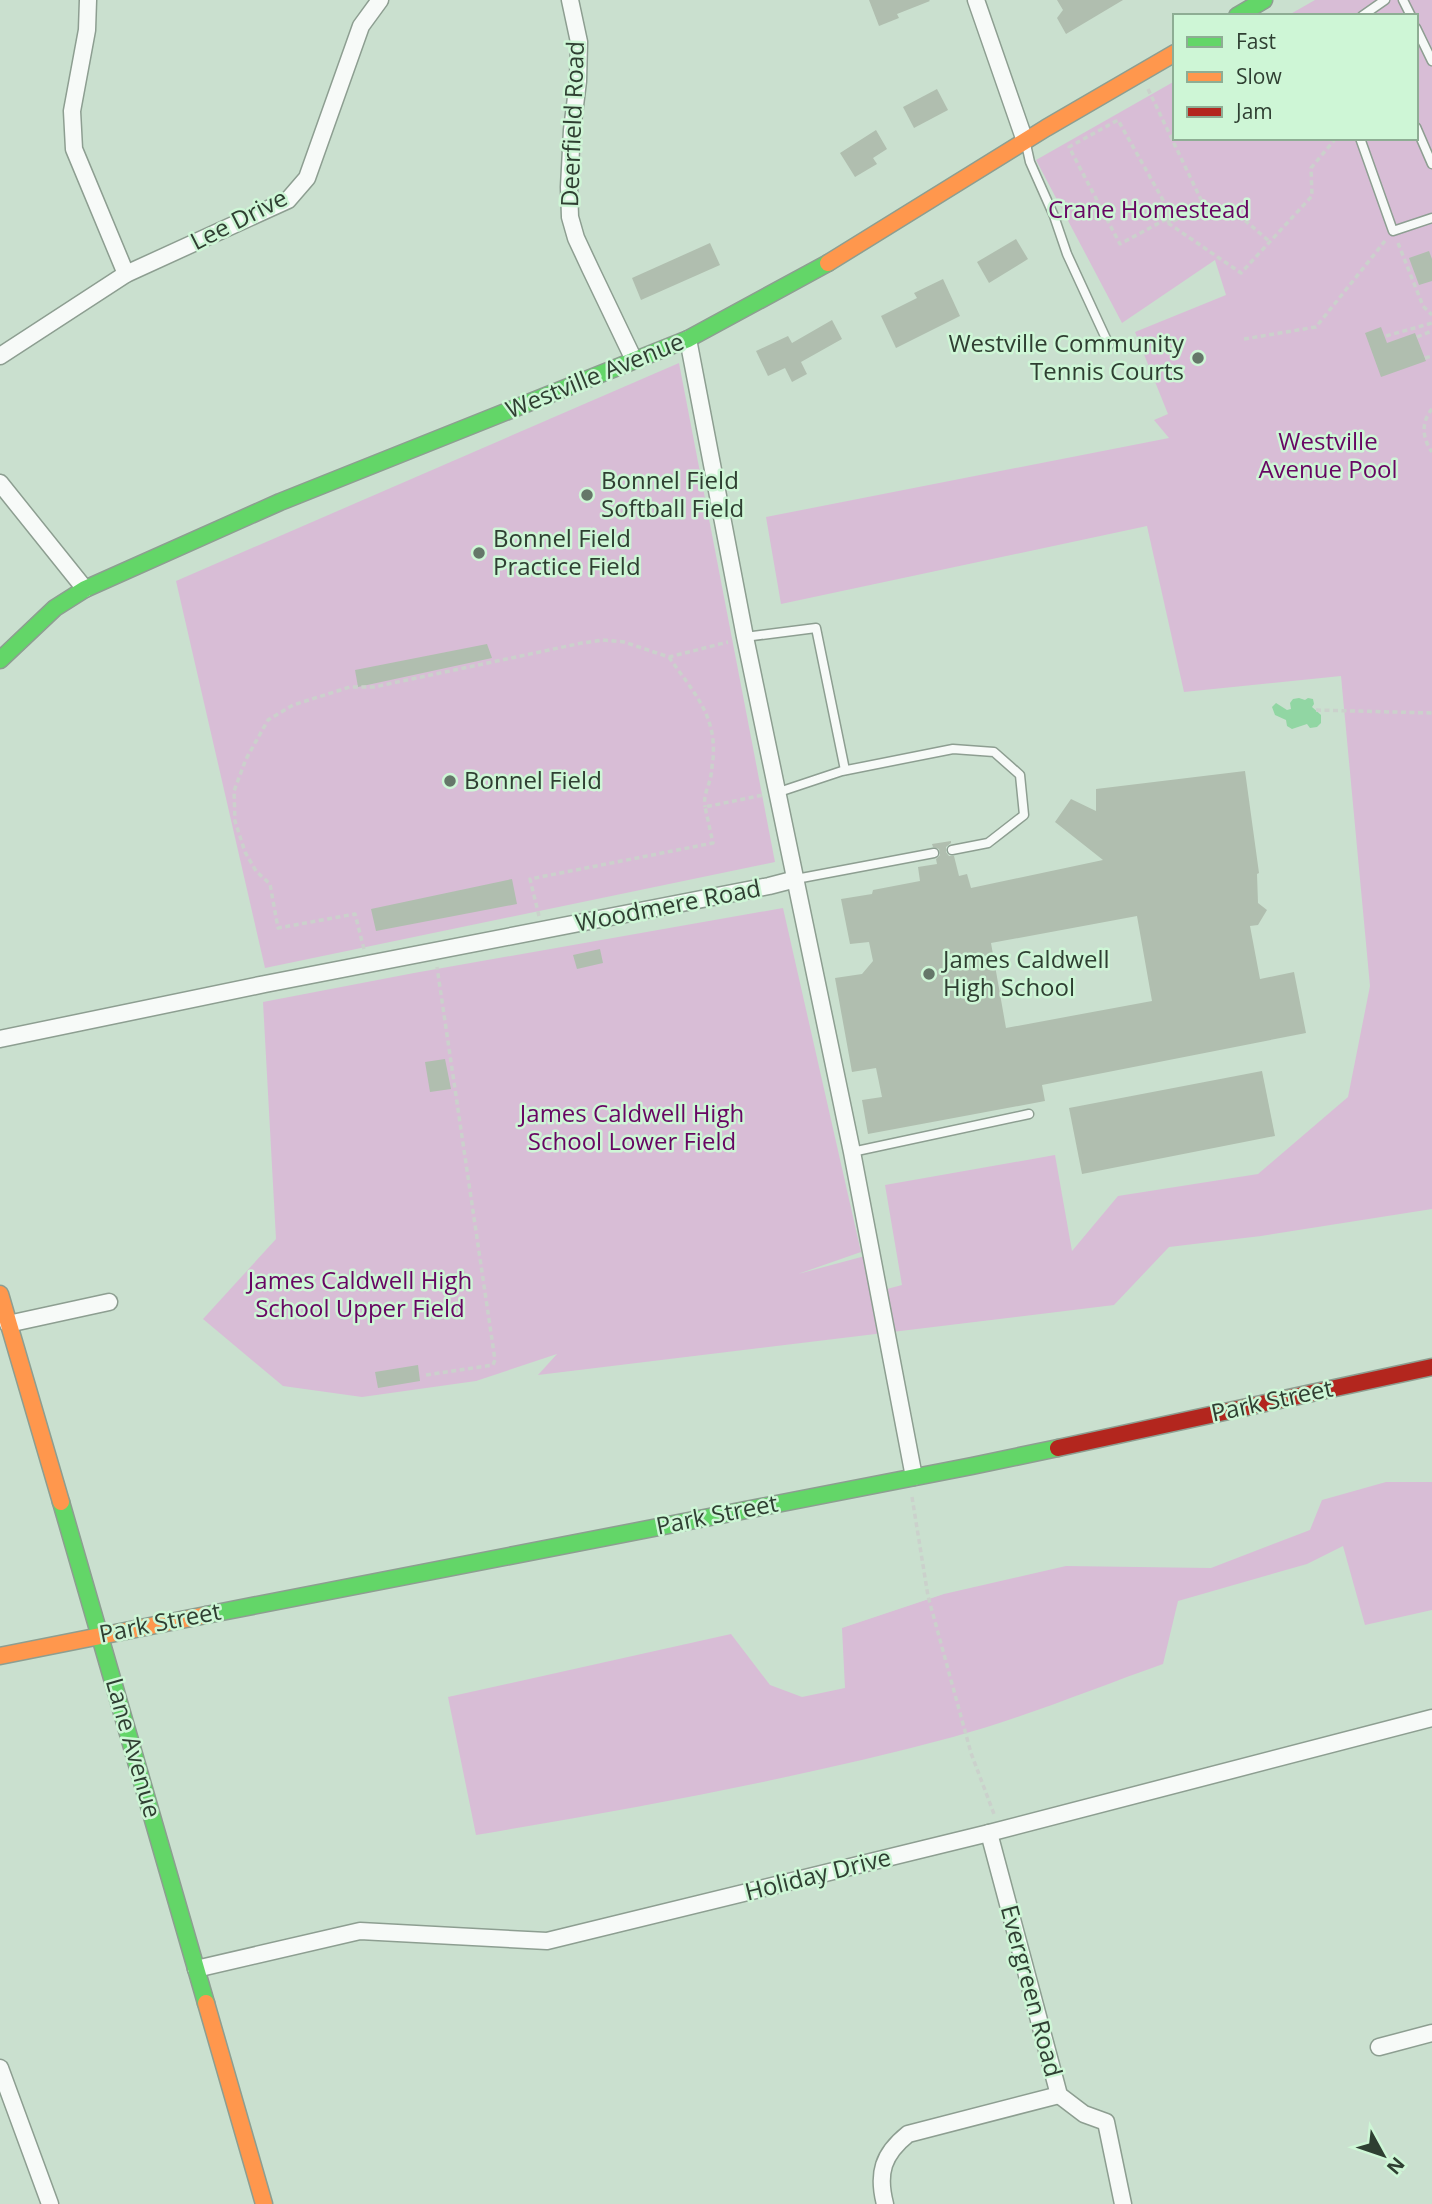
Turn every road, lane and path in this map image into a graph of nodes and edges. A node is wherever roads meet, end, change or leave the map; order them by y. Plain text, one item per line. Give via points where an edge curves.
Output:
1 (89, 0) edge
2 (380, 0) edge
3 (570, 0) edge
4 (976, 0) edge
5 (1264, 0) edge
6 (1385, 0) edge
7 (1240, 14) edge
8 (1366, 14) edge
9 (1418, 32) edge
10 (1173, 53) edge
11 (1432, 61) edge
12 (1140, 73) junction
13 (1418, 132) edge
14 (1334, 140) edge
15 (1361, 140) edge
16 (1025, 141) junction
17 (1432, 164) edge
18 (1205, 208) junction
19 (1172, 216) junction
20 (1432, 218) edge
21 (1168, 223) junction
22 (1393, 231) junction
23 (1270, 242) junction
24 (126, 275) junction
25 (1432, 315) edge
26 (1432, 323) edge
27 (1432, 331) edge
28 (1386, 336) dead end
29 (1417, 337) dead end
30 (688, 340) junction
31 (1244, 340) dead end
32 (1110, 345) dead end
33 (0, 356) edge
34 (1432, 356) edge
35 (1425, 358) dead end
36 (634, 360) junction
37 (1432, 409) edge
38 (1432, 452) edge
39 (0, 483) edge
40 (85, 589) junction
41 (746, 637) junction
42 (669, 657) junction
43 (0, 660) edge
44 (1316, 709) dead end
45 (1432, 712) edge
46 (845, 770) junction
47 (779, 792) junction
48 (705, 807) junction
49 (952, 850) dead end
50 (934, 853) dead end
51 (796, 879) junction
52 (542, 931) junction
53 (435, 951) junction
54 (368, 964) junction
55 (0, 1039) edge
56 (1029, 1114) dead end
57 (852, 1152) junction
58 (0, 1294) edge
59 (109, 1302) dead end
60 (8, 1324) junction
61 (1432, 1367) edge
62 (426, 1375) dead end
63 (914, 1477) junction
64 (101, 1634) junction
65 (0, 1656) edge
66 (1432, 1718) edge
67 (989, 1833) junction
68 (196, 1969) junction
69 (1432, 2033) edge
70 (1379, 2046) dead end
71 (0, 2068) edge
72 (1059, 2095) junction
73 (50, 2204) edge
74 (264, 2204) edge
75 (885, 2204) edge
76 (1123, 2204) edge

1 - 24 street via 72,111 74,149
2 - 24 street, Lee Drive via 361,26 307,178 288,200
3 - 36 street, Deerfield Road via 579,42 570,217
4 - 16 street
5 - 7 street
6 - 8 lane
9 - 11 lane
10 - 12 street, Westville Avenue
12 - 16 street, Westville Avenue
12 - 18 path
13 - 17 lane
14 - 23 path via 1311,168 1312,196
15 - 22 lane
16 - 30 street, Westville Avenue via 853,249
16 - 32 lane via 1067,254
18 - 21 path
18 - 23 path via 1240,216
19 - 19 path via 1118,120 1069,147 1120,244
19 - 21 path
20 - 22 lane
21 - 23 path via 1241,273
22 - 25 path via 1423,306
22 - 31 path via 1316,327
24 - 33 street, Lee Drive
26 - 28 path
27 - 29 path
30 - 36 street, Westville Avenue
30 - 41 street
34 - 35 path
36 - 40 street, Westville Avenue via 280,502
37 - 38 path via 1424,428
39 - 40 street
40 - 43 street, Westville Avenue via 55,608
41 - 42 path
41 - 46 lane via 816,628
41 - 47 street
42 - 48 path via 705,708 712,729 714,749
42 - 54 path via 624,642 582,643 374,687 350,687 293,705 268,720 234,792 235,821 245,852 270,884 278,928 355,914
44 - 45 path
46 - 47 lane
46 - 49 lane via 953,749 994,752 1020,775 1024,815 988,843
47 - 48 path
47 - 51 street
48 - 52 path via 713,843 530,879
50 - 51 lane
51 - 52 street, Woodmere Road
51 - 57 street
52 - 53 street, Woodmere Road
53 - 54 street, Woodmere Road
53 - 62 path via 495,1360 493,1365
54 - 55 street, Woodmere Road
56 - 57 lane
57 - 63 street
58 - 60 street, Lane Avenue
59 - 60 street
60 - 64 street, Lane Avenue
61 - 63 street, Park Street
63 - 64 street, Park Street
63 - 67 path via 911,1502 928,1596 971,1753 994,1814
64 - 65 street, Park Street
64 - 68 street, Lane Avenue
66 - 67 street, Holiday Drive
67 - 68 street, Holiday Drive via 547,1941 360,1931
67 - 72 street, Evergreen Road
68 - 74 street, Lane Avenue
69 - 70 street
71 - 73 street
72 - 75 street via 908,2134 886,2158 881,2174
72 - 76 street, Evergreen Road via 1084,2114 1106,2122

